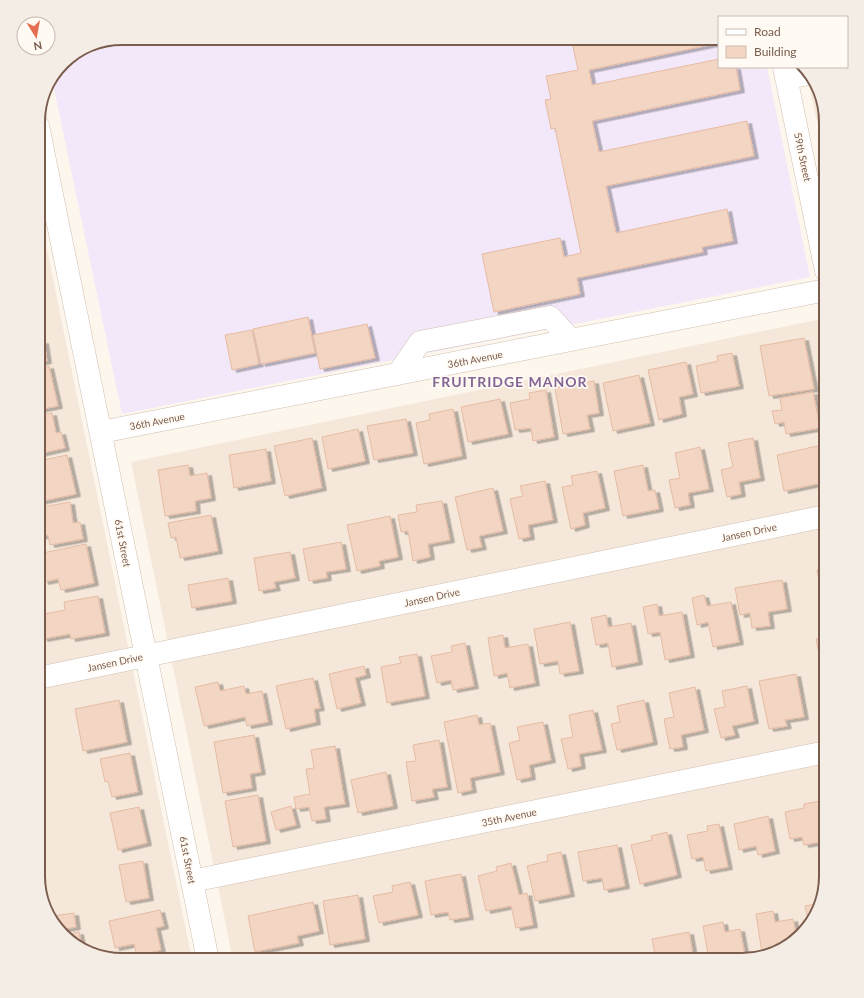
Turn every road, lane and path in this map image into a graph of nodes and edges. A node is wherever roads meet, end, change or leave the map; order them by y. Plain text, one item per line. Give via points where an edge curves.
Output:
1 (785, 73) edge
2 (802, 74) edge
3 (45, 160) edge
4 (819, 237) edge
5 (819, 291) edge
6 (101, 432) junction
7 (819, 517) edge
8 (146, 656) junction
9 (45, 677) edge
10 (819, 753) edge
11 (192, 881) junction
12 (207, 953) edge

1 - 2 street
1 - 4 street, 59th Street
3 - 6 street, 61st Street
5 - 6 street, 36th Avenue
6 - 8 street, 61st Street
7 - 8 street, Jansen Drive
8 - 9 street, Jansen Drive
8 - 11 street, 61st Street
10 - 11 street, 35th Avenue
11 - 12 street, 61st Street

